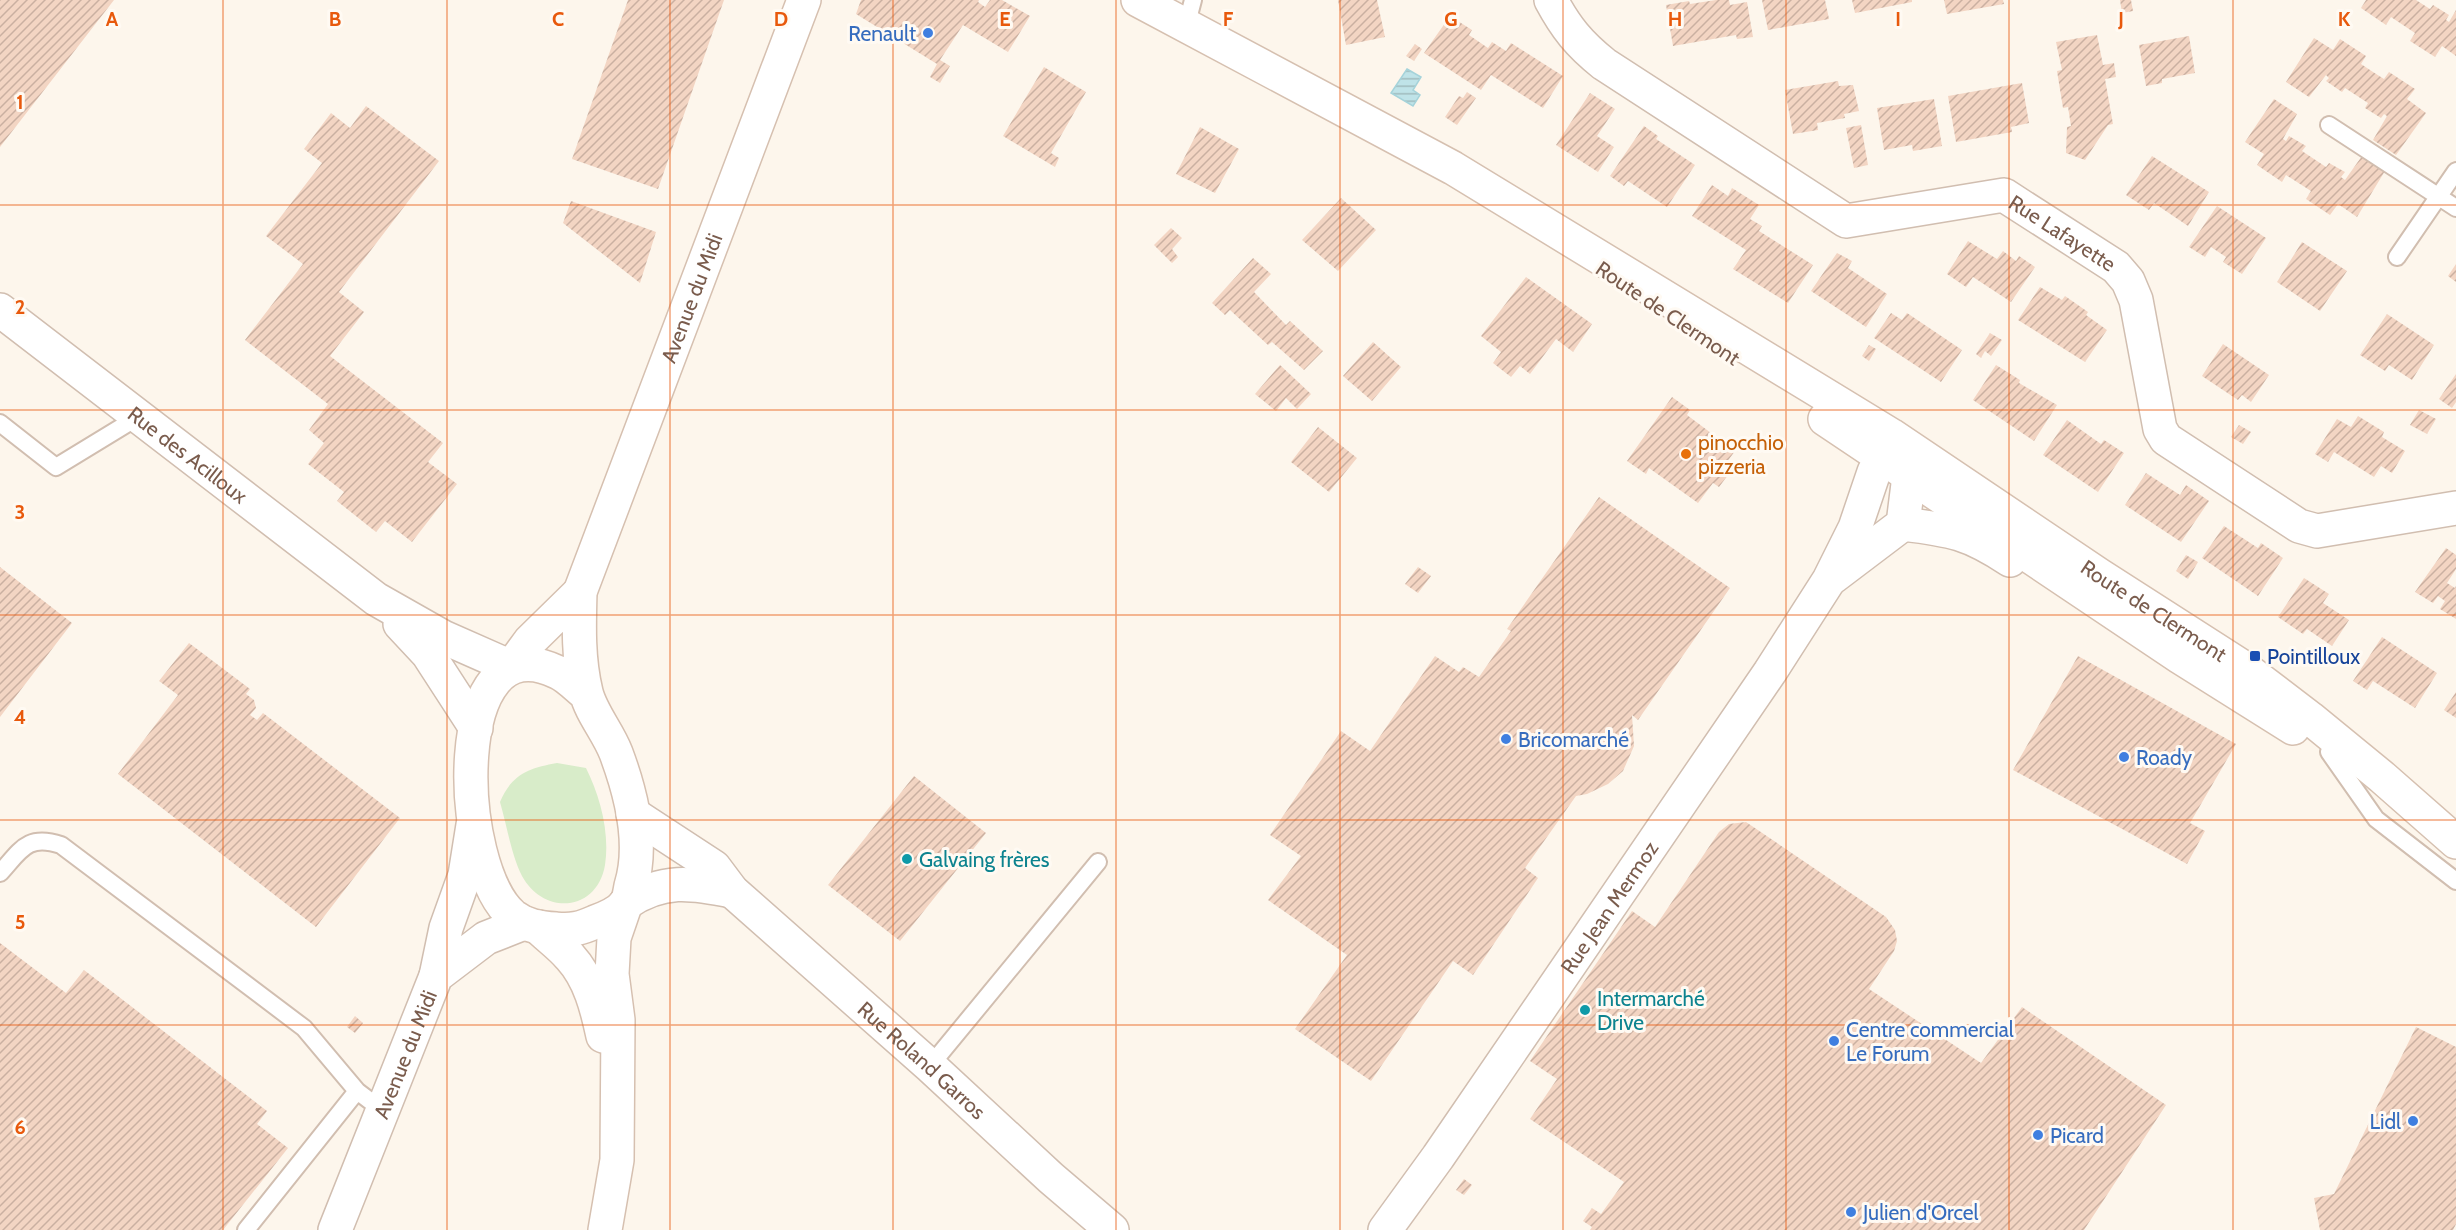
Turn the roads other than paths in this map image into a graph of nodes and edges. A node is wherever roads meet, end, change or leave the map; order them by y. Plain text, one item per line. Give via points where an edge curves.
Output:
1 (804, 0) edge
2 (1138, 0) edge
3 (1551, 0) edge
4 (1190, 14) edge
5 (2329, 125) dead end
6 (2456, 171) edge
7 (2439, 196) junction
8 (2456, 208) edge
9 (2397, 257) dead end
10 (0, 310) edge
11 (138, 417) junction
12 (0, 423) edge
13 (1901, 456) junction
14 (2456, 507) edge
15 (1903, 524) junction
16 (1829, 580) junction
17 (580, 592) junction
18 (376, 599) junction
19 (2180, 657) junction
20 (511, 667) junction
21 (586, 694) junction
22 (476, 728) junction
23 (2329, 752) junction
24 (2382, 777) junction
25 (633, 814) junction
26 (473, 825) junction
27 (2456, 842) edge
28 (1098, 862) dead end
29 (0, 873) edge
30 (2456, 881) edge
31 (732, 891) junction
32 (626, 903) junction
33 (531, 925) junction
34 (436, 976) junction
35 (930, 1065) junction
36 (616, 1068) junction
37 (370, 1101) junction
38 (246, 1230) edge
39 (335, 1230) edge
40 (605, 1230) edge
41 (1112, 1230) edge
42 (1385, 1230) edge

1 - 17 street, Avenue du Midi
2 - 4 street, Route de Clermont
3 - 14 street, Rue Lafayette via 1580,44 1604,64 1846,222 2004,195 2116,267 2128,281 2136,300 2160,429 2166,439 2299,526 2317,531
4 - 13 street, Route de Clermont via 1453,168
5 - 7 lane
6 - 7 lane
7 - 8 lane
7 - 9 lane
10 - 11 street, Rue des Acilloux
11 - 12 lane via 57,467
11 - 18 street, Rue des Acilloux
13 - 15 street
13 - 16 street, Rue Jean Mermoz via 1874,472 1855,528
13 - 19 street, Route de Clermont
13 - 24 street, Route de Clermont via 2099,574 2247,670
15 - 16 street, Rue Jean Mermoz
15 - 19 street, Route de Clermont via 1949,530 1981,541 2099,618
16 - 42 street, Rue Jean Mermoz via 1770,672
17 - 20 street, Avenue du Midi via 530,641
17 - 21 street, Avenue du Midi via 578,636
18 - 20 street, Rue des Acilloux via 442,637
18 - 22 street, Rue des Acilloux via 428,654
19 - 23 street, Route de Clermont
20 - 21 street via 533,665 558,672
20 - 22 street, Avenue du Midi via 488,690
21 - 25 street via 615,751
22 - 26 street, Avenue du Midi via 470,764
23 - 24 street, Route de Clermont
23 - 30 lane via 2376,819
24 - 27 street, Route de Clermont
25 - 31 street, Rue Roland Garros via 714,867
25 - 32 street via 637,845
26 - 33 street via 493,885 512,915
26 - 34 street via 465,875 446,928
28 - 35 lane
29 - 37 lane via 27,843 44,839 61,845 304,1028
31 - 32 street, Rue Roland Garros via 702,885 663,885
31 - 35 street, Rue Roland Garros
32 - 33 street, Rue Roland Garros via 609,917 577,930
32 - 36 street via 614,938
33 - 34 street, Avenue du Midi via 486,938
33 - 36 street via 570,956 585,979
34 - 37 street, Avenue du Midi
35 - 41 street, Rue Roland Garros via 1050,1178
36 - 40 street via 618,1160
37 - 38 lane
37 - 39 street, Avenue du Midi

